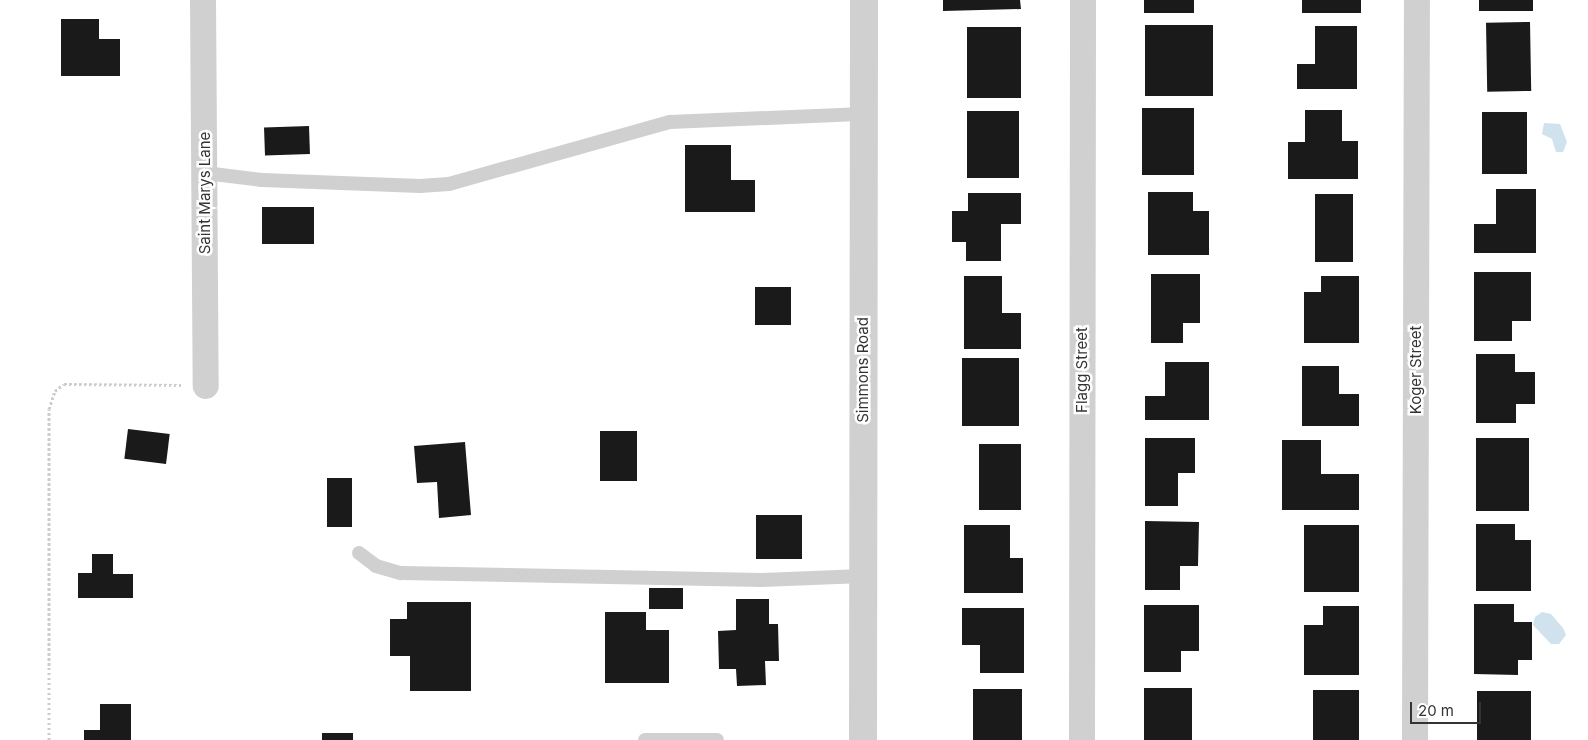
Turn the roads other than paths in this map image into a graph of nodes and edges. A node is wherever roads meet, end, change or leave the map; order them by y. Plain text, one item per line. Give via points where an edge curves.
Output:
1 (203, 0) edge
2 (864, 0) edge
3 (1083, 0) edge
4 (1416, 0) edge
5 (864, 114) junction
6 (205, 173) junction
7 (206, 386) road end
8 (359, 553) dead end
9 (863, 576) junction
10 (645, 740) edge
11 (717, 740) edge
12 (862, 740) edge
13 (1082, 740) edge
14 (1415, 740) edge

1 - 6 street, Saint Marys Lane
2 - 5 street, Simmons Road
3 - 13 street, Flagg Street
4 - 14 street, Koger Street
5 - 6 lane via 670,122 439,185 262,180
5 - 9 street, Simmons Road
6 - 7 street, Saint Marys Lane
8 - 9 lane via 376,566 401,573 762,580
9 - 12 street, Simmons Road
10 - 11 lane

